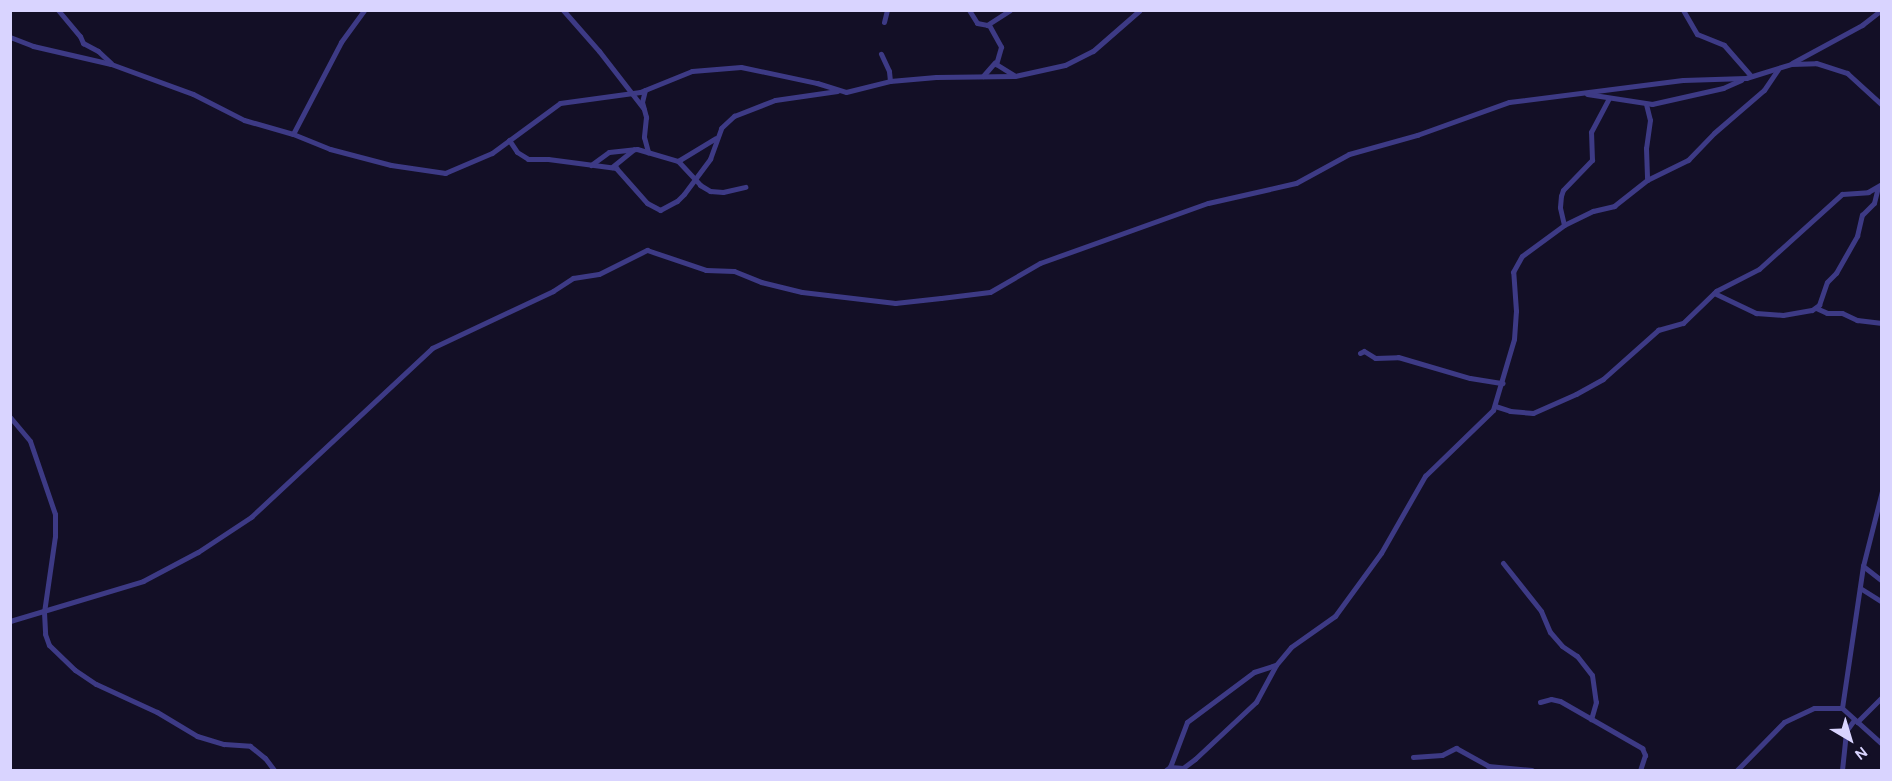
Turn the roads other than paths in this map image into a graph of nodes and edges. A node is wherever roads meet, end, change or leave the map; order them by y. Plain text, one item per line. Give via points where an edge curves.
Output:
1 (58, 10) edge
2 (364, 10) edge
3 (563, 10) edge
4 (887, 10) edge
5 (969, 10) edge
6 (1011, 10) edge
7 (1140, 10) edge
8 (1683, 10) edge
9 (1881, 10) edge
10 (884, 22) dead end
11 (989, 25) junction
12 (10, 37) edge
13 (881, 54) dead end
14 (995, 62) junction
15 (111, 64) junction
16 (1791, 64) junction
17 (1778, 69) junction
18 (983, 76) junction
19 (1015, 76) junction
20 (1748, 77) junction
21 (890, 81) junction
22 (645, 90) junction
23 (838, 91) junction
24 (630, 92) junction
25 (1582, 92) junction
26 (1609, 98) junction
27 (1646, 104) junction
28 (1881, 105) edge
29 (644, 109) junction
30 (293, 134) junction
31 (718, 137) junction
32 (509, 140) junction
33 (634, 149) junction
34 (648, 152) junction
35 (678, 161) junction
36 (591, 165) junction
37 (612, 167) junction
38 (695, 180) junction
39 (1647, 180) junction
40 (1880, 186) edge
41 (745, 187) dead end
42 (1564, 225) junction
43 (1714, 293) junction
44 (1816, 308) junction
45 (1881, 323) edge
46 (1360, 353) dead end
47 (1503, 383) junction
48 (1495, 406) junction
49 (10, 417) edge
50 (1881, 491) edge
51 (1503, 563) dead end
52 (1863, 566) junction
53 (1881, 581) edge
54 (1860, 588) junction
55 (1881, 602) edge
56 (44, 612) junction
57 (10, 621) edge
58 (1276, 665) junction
59 (1881, 697) edge
60 (1540, 702) dead end
61 (1842, 708) junction
62 (1592, 719) junction
63 (1856, 721) junction
64 (1881, 744) edge
65 (1413, 756) dead end
66 (1168, 769) edge
67 (274, 771) edge
68 (1532, 771) edge
69 (1640, 771) edge
70 (1737, 771) edge
71 (1842, 771) edge

1 - 15 street via 83,43
2 - 30 street via 341,42
3 - 24 street
4 - 10 street
5 - 11 street via 977,23
6 - 11 street
7 - 19 street via 1093,51 1065,65
8 - 20 street via 1696,34 1725,45
9 - 16 street
11 - 14 street via 1001,47
12 - 15 street
13 - 21 street
14 - 18 street
14 - 19 street
15 - 30 street via 193,94 244,120
16 - 17 street
16 - 28 street via 1816,63 1847,73
17 - 20 street
17 - 39 street via 1764,90 1688,160
18 - 19 street
18 - 21 street
20 - 25 street
20 - 27 street via 1723,87
21 - 23 street
22 - 23 street via 693,71 741,67 817,82
22 - 24 street
22 - 29 street
23 - 31 street via 765,103 734,116 721,128
24 - 29 street
24 - 32 street via 560,104
25 - 26 street
25 - 56 street via 1509,102 1349,154 1296,183 1208,203 1040,263 990,292 895,303 802,292 734,271 706,270 652,250 643,251 599,274 573,278 432,348 250,517 198,552 149,579
26 - 27 street
26 - 42 street via 1591,132 1592,160 1563,190 1560,207
27 - 39 street via 1650,120
29 - 34 street
30 - 32 street via 366,160 445,173 488,156
31 - 35 street
31 - 38 street via 710,159
32 - 36 street via 528,159
33 - 34 street
33 - 36 street via 609,152
33 - 37 street
34 - 35 street
35 - 38 street
36 - 37 street
37 - 38 street via 647,203 660,210 677,201
38 - 41 street via 717,192
39 - 42 street via 1614,206
40 - 43 street via 1868,192 1842,194 1759,269
40 - 44 street
42 - 47 street via 1529,249 1514,267 1516,324
43 - 44 street via 1756,313 1783,315
43 - 48 street via 1683,323 1658,330 1612,371 1576,394 1533,413
44 - 45 street
46 - 47 street via 1364,351 1375,358 1398,357 1470,378
47 - 48 street
48 - 58 street via 1425,476 1381,553 1335,616 1296,642
49 - 56 street via 30,441 55,514
50 - 52 street
51 - 62 street via 1541,611 1550,632 1592,675 1596,702
52 - 53 street
52 - 54 street
54 - 55 street
54 - 61 street
56 - 57 street
56 - 67 street via 48,644 84,676 197,736 250,746
58 - 66 street via 1249,709 1187,765
58 - 66 street via 1254,672 1187,722
59 - 63 street
60 - 62 street via 1556,700
61 - 63 street
61 - 70 street via 1814,708 1790,717
62 - 69 street via 1644,749 1646,755
63 - 64 street
63 - 71 street via 1846,731
65 - 68 street via 1442,755 1456,748 1488,766

